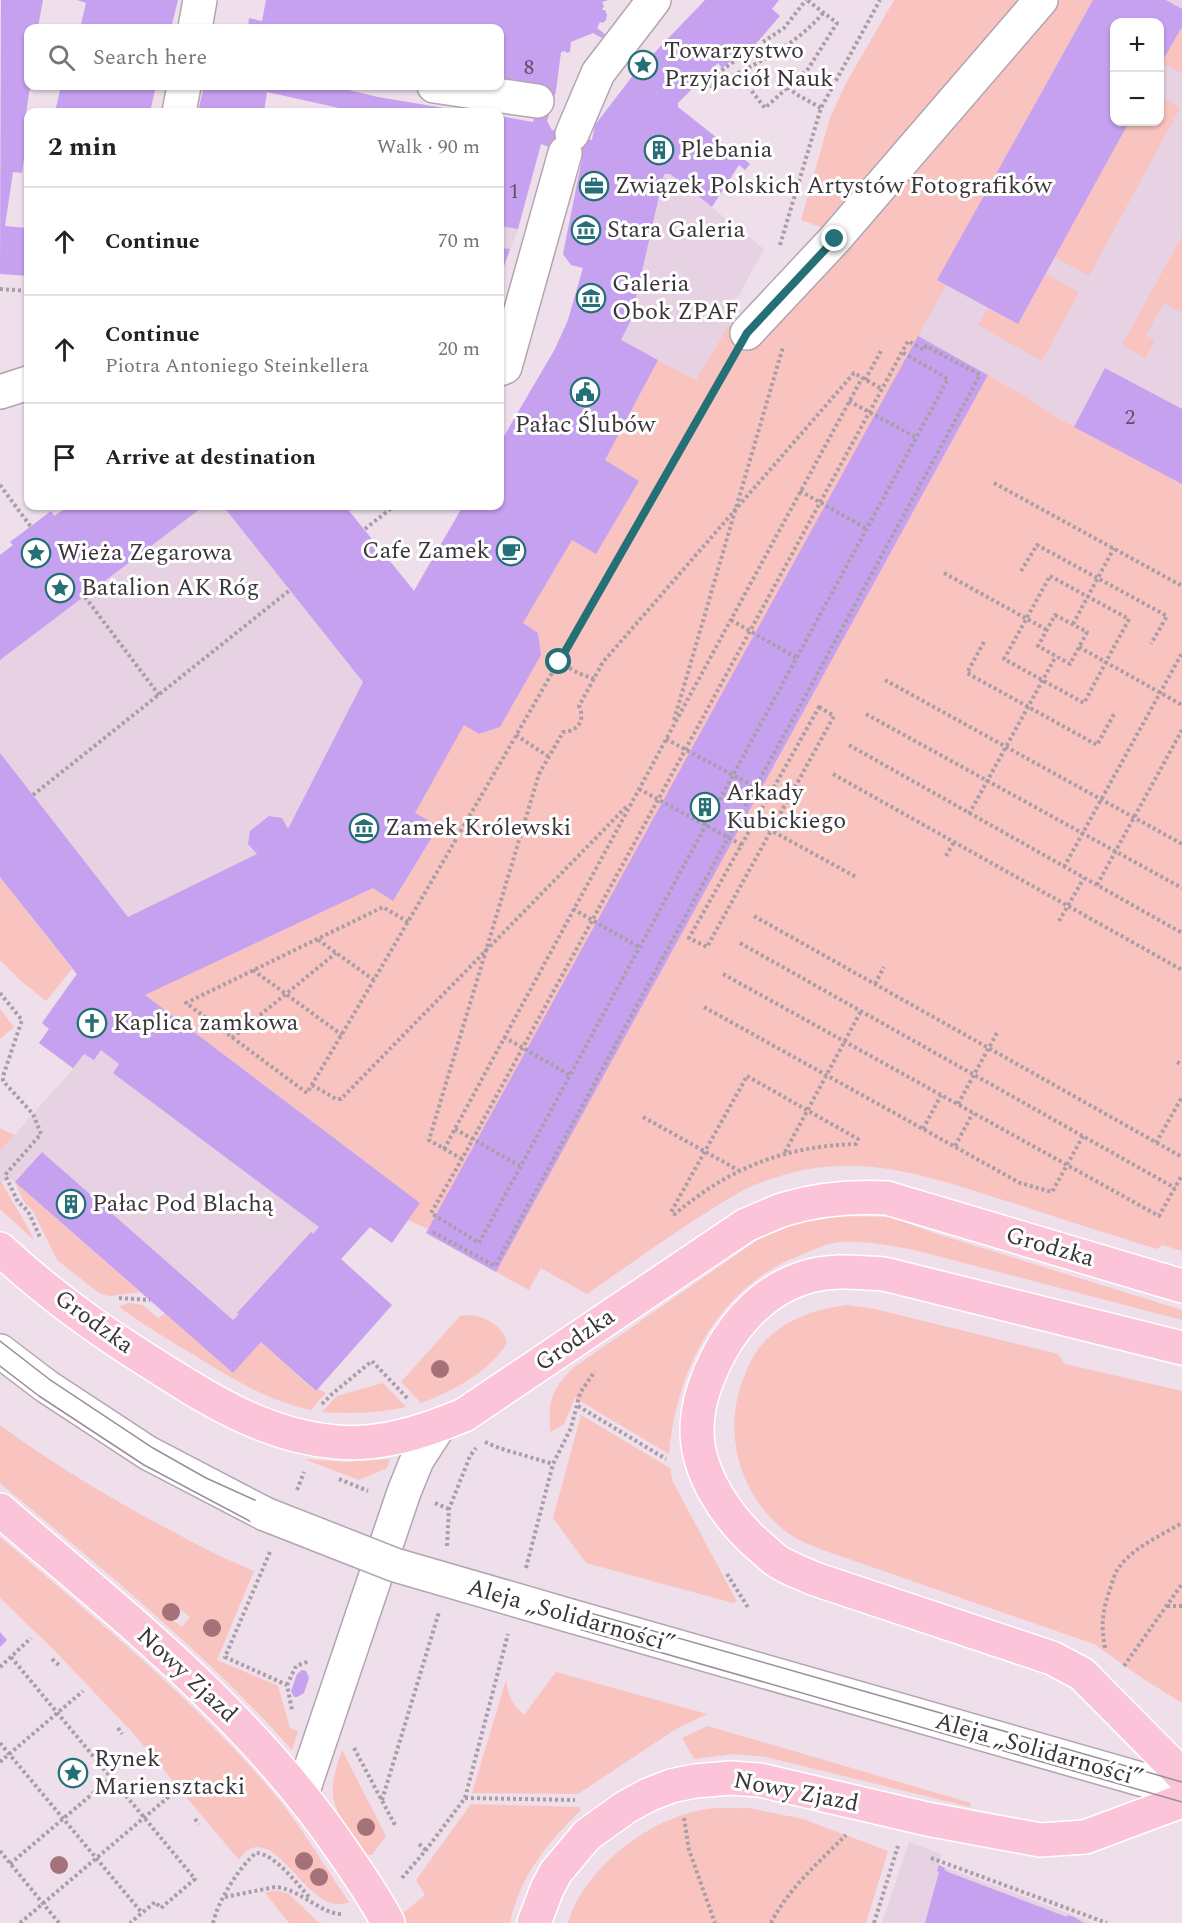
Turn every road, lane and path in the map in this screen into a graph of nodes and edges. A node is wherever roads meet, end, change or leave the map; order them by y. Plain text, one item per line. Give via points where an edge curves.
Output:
1 (200, 0) edge
2 (628, 0) edge
3 (654, 0) edge
4 (807, 0) edge
5 (880, 0) edge
6 (1041, 0) edge
7 (823, 13) junction
8 (196, 24) edge
9 (621, 41) junction
10 (764, 42) dead end
11 (750, 50) dead end
12 (737, 72) junction
13 (704, 76) dead end
14 (707, 81) junction
15 (789, 87) junction
16 (183, 90) edge
17 (449, 90) edge
18 (180, 108) edge
19 (821, 108) junction
20 (562, 120) junction
21 (787, 224) dead end
22 (0, 289) edge
23 (24, 291) edge
24 (747, 333) joint
25 (786, 337) dead end
26 (881, 351) dead end
27 (902, 352) junction
28 (504, 367) edge
29 (864, 379) junction
30 (24, 384) edge
31 (882, 389) junction
32 (0, 392) edge
33 (849, 401) junction
34 (870, 412) junction
35 (917, 438) junction
36 (994, 483) dead end
37 (0, 486) edge
38 (800, 491) junction
39 (820, 502) junction
40 (389, 510) edge
41 (735, 510) junction
42 (31, 527) dead end
43 (364, 529) dead end
44 (867, 529) junction
45 (1114, 548) junction
46 (1021, 572) dead end
47 (944, 573) dead end
48 (1098, 578) junction
49 (1182, 586) edge
50 (290, 590) dead end
51 (84, 597) dead end
52 (1088, 597) junction
53 (1026, 618) junction
54 (731, 620) junction
55 (1073, 624) junction
56 (1047, 630) junction
57 (750, 631) junction
58 (984, 642) dead end
59 (1151, 644) dead end
60 (1078, 647) junction
61 (1182, 653) edge
62 (1056, 656) junction
63 (797, 658) junction
64 (559, 662) junction
65 (1106, 663) junction
66 (594, 680) junction
67 (885, 680) dead end
68 (1042, 680) junction
69 (1160, 693) junction
70 (159, 695) junction
71 (1182, 705) edge
72 (1028, 707) junction
73 (866, 714) dead end
74 (1114, 714) dead end
75 (671, 729) junction
76 (1182, 730) edge
77 (516, 735) junction
78 (666, 739) junction
79 (849, 746) dead end
80 (1006, 747) junction
81 (686, 749) junction
82 (549, 757) junction
83 (833, 774) dead end
84 (733, 776) junction
85 (987, 781) junction
86 (756, 787) junction
87 (639, 789) junction
88 (33, 795) dead end
89 (770, 795) junction
90 (658, 799) junction
91 (633, 800) junction
92 (1102, 800) junction
93 (969, 814) junction
94 (1134, 818) junction
95 (705, 826) junction
96 (764, 826) dead end
97 (772, 830) junction
98 (1083, 834) junction
99 (728, 838) junction
100 (954, 842) junction
101 (1182, 844) edge
102 (742, 845) junction
103 (1116, 851) junction
104 (946, 856) dead end
105 (1064, 867) junction
106 (856, 877) dead end
107 (1084, 878) junction
108 (1097, 885) junction
109 (1182, 888) edge
110 (1068, 906) junction
111 (573, 909) junction
112 (754, 916) dead end
113 (593, 920) junction
114 (1059, 921) dead end
115 (408, 922) junction
116 (1182, 933) edge
117 (318, 940) junction
118 (740, 943) dead end
119 (639, 947) junction
120 (486, 950) junction
121 (336, 953) junction
122 (884, 967) dead end
123 (253, 970) junction
124 (1182, 970) edge
125 (723, 974) dead end
126 (374, 980) junction
127 (875, 984) junction
128 (0, 993) edge
129 (285, 994) junction
130 (704, 1007) dead end
131 (861, 1011) junction
132 (998, 1031) dead end
133 (342, 1035) junction
134 (504, 1037) junction
135 (232, 1038) junction
136 (844, 1041) junction
137 (523, 1048) junction
138 (988, 1048) junction
139 (1177, 1062) dead end
140 (1182, 1065) edge
141 (570, 1075) junction
142 (826, 1075) junction
143 (974, 1075) junction
144 (312, 1085) junction
145 (942, 1095) junction
146 (1182, 1097) edge
147 (958, 1104) junction
148 (807, 1111) junction
149 (973, 1113) junction
150 (643, 1117) dead end
151 (455, 1129) junction
152 (923, 1129) junction
153 (1083, 1136) junction
154 (473, 1139) junction
155 (1156, 1143) junction
156 (955, 1146) junction
157 (444, 1149) junction
158 (705, 1151) junction
159 (784, 1153) junction
160 (1182, 1157) edge
161 (462, 1160) junction
162 (1067, 1165) junction
163 (520, 1166) junction
164 (738, 1170) junction
165 (1182, 1175) edge
166 (1174, 1188) junction
167 (433, 1232) dead end
168 (40, 1236) dead end
169 (0, 1249) edge
170 (1182, 1286) edge
171 (110, 1300) dead end
172 (150, 1300) dead end
173 (1182, 1348) edge
174 (0, 1351) edge
175 (411, 1402) dead end
176 (318, 1410) dead end
177 (439, 1425) junction
178 (482, 1441) dead end
179 (499, 1448) dead end
180 (553, 1464) junction
181 (674, 1464) dead end
182 (307, 1466) dead end
183 (336, 1478) dead end
184 (374, 1493) dead end
185 (293, 1498) dead end
186 (0, 1510) edge
187 (1182, 1523) edge
188 (270, 1551) dead end
189 (447, 1553) dead end
190 (727, 1574) dead end
191 (523, 1579) dead end
192 (1182, 1584) edge
193 (1167, 1606) junction
194 (1182, 1606) edge
195 (441, 1608) dead end
196 (749, 1609) dead end
197 (511, 1625) dead end
198 (31, 1638) dead end
199 (11, 1657) junction
200 (1107, 1657) dead end
201 (52, 1659) dead end
202 (311, 1660) dead end
203 (59, 1665) dead end
204 (0, 1667) edge
205 (1123, 1668) dead end
206 (287, 1685) junction
207 (83, 1691) dead end
208 (57, 1713) junction
209 (293, 1713) dead end
210 (118, 1728) dead end
211 (122, 1734) dead end
212 (0, 1743) edge
213 (352, 1744) dead end
214 (9, 1754) junction
215 (0, 1762) edge
216 (1182, 1775) edge
217 (111, 1778) junction
218 (1182, 1791) edge
219 (172, 1794) dead end
220 (302, 1794) junction
221 (465, 1798) junction
222 (576, 1800) dead end
223 (382, 1801) junction
224 (1182, 1801) edge
225 (682, 1807) dead end
226 (63, 1818) junction
227 (144, 1818) junction
228 (195, 1819) dead end
229 (199, 1824) dead end
230 (396, 1827) dead end
231 (853, 1828) dead end
232 (890, 1843) dead end
233 (419, 1845) dead end
234 (426, 1850) junction
235 (0, 1851) edge
236 (924, 1855) dead end
237 (96, 1858) junction
238 (10, 1864) junction
239 (410, 1871) dead end
240 (225, 1897) junction
241 (43, 1903) junction
242 (142, 1913) junction
243 (20, 1923) edge
244 (59, 1923) edge
245 (130, 1923) edge
246 (213, 1923) edge
247 (388, 1923) edge
248 (534, 1923) edge
249 (715, 1923) edge
250 (771, 1923) edge
251 (874, 1923) edge
252 (1107, 1923) edge

1 - 8 street
2 - 9 street
3 - 9 street
4 - 7 path
4 - 10 path via 784,28
5 - 19 path
6 - 24 street via 835,239
7 - 12 path via 794,40
7 - 15 path via 837,23 808,69
9 - 20 street
11 - 14 path
12 - 14 path via 711,86
12 - 15 path via 765,108
13 - 14 path
15 - 19 path
16 - 18 street
17 - 20 street
19 - 21 path
20 - 28 street
22 - 23 path
24 - 64 path
25 - 41 path
26 - 29 path
27 - 31 path
27 - 35 path via 948,379
27 - 86 path via 908,341 924,350 926,346 980,375
29 - 31 path
29 - 33 path
29 - 41 path via 854,373
30 - 32 street
31 - 34 path
33 - 34 path
33 - 38 path
34 - 35 path
34 - 39 path
35 - 44 path
36 - 45 path
37 - 42 path
38 - 39 path
38 - 54 path
39 - 44 path
39 - 57 path
40 - 43 path
41 - 66 path via 603,662
41 - 75 path
44 - 63 path
45 - 48 path
45 - 49 path
46 - 48 path via 1036,544
47 - 53 path
48 - 52 path
48 - 59 path via 1167,616
50 - 70 path
51 - 70 path
52 - 53 path via 1050,576
52 - 55 path
52 - 65 path via 1129,619
53 - 56 path
53 - 68 path via 1004,659
54 - 57 path
54 - 75 path
55 - 56 path via 1055,615
55 - 60 path via 1087,632
56 - 62 path via 1038,646
57 - 63 path
57 - 81 path
58 - 72 path via 967,673
60 - 62 path via 1070,664
60 - 65 path
61 - 69 path
62 - 68 path
63 - 84 path
64 - 66 path
64 - 77 path
65 - 68 path via 1084,703
65 - 69 path
66 - 82 path via 579,706 580,722 573,730 563,732
67 - 80 path
68 - 72 path
69 - 71 path
69 - 92 path
70 - 88 path
72 - 74 path via 1097,745
72 - 80 path
73 - 85 path
75 - 78 path
76 - 94 path
77 - 82 path
77 - 115 path
78 - 81 path
78 - 87 path
79 - 93 path
80 - 85 path
80 - 92 path
81 - 84 path
81 - 90 path
82 - 120 path via 539,774
83 - 100 path
84 - 86 path
84 - 95 path
85 - 93 path
85 - 98 path
86 - 89 path
86 - 99 path
87 - 90 path
87 - 91 path
89 - 97 path via 819,707 834,716
89 - 102 path
90 - 95 path
90 - 113 path
91 - 111 path
91 - 120 path
92 - 94 path
92 - 98 path
93 - 105 path
94 - 101 path
94 - 103 path
95 - 99 path
95 - 119 path
96 - 97 path
97 - 102 path via 707,947 689,938
97 - 106 path
98 - 103 path
98 - 105 path
99 - 102 path
99 - 167 path via 495,1266
100 - 104 path
100 - 110 path
103 - 108 path
103 - 109 path
105 - 107 path
107 - 108 path
107 - 110 path
108 - 116 path
110 - 114 path
110 - 124 path
111 - 113 path
111 - 134 path
112 - 127 path
113 - 119 path
113 - 137 path
115 - 117 path via 383,907
115 - 126 path
117 - 121 path
117 - 123 path
118 - 131 path
119 - 141 path
120 - 144 path via 341,1099
120 - 157 path via 429,1140
121 - 126 path
121 - 129 path
122 - 127 path
123 - 129 path
123 - 135 path via 186,1003
125 - 136 path
126 - 133 path
127 - 138 path
128 - 168 path via 22,1020 3,1081 33,1114 41,1134 4,1175
129 - 133 path
129 - 135 path
130 - 142 path
131 - 136 path
131 - 143 path
132 - 138 path
133 - 144 path
134 - 137 path
134 - 151 path
135 - 144 path via 307,1093
136 - 142 path
136 - 145 path
137 - 141 path
137 - 154 path
138 - 143 path
138 - 155 path
139 - 140 path
141 - 163 path
142 - 148 path
142 - 152 path
143 - 147 path
143 - 153 path
145 - 147 path
145 - 152 path
146 - 155 path
147 - 149 path
148 - 158 path via 747,1076
148 - 159 path
148 - 159 path via 858,1139 856,1144
149 - 156 path
149 - 162 path
150 - 158 path
151 - 154 path
151 - 157 path
152 - 156 path
153 - 162 path
153 - 166 path
154 - 161 path
154 - 163 path
155 - 160 path
156 - 162 path via 1020,1183 1052,1192
157 - 161 path
158 - 164 path
158 - 164 path via 671,1212 675,1214
159 - 164 path
161 - 163 path via 430,1214 478,1243
162 - 166 path via 1159,1216
165 - 166 path
169 - 177 main road, Grodzka via 109,1336 224,1408 269,1428 338,1443 389,1439
170 - 177 main road, Grodzka via 887,1198 823,1201 785,1209 746,1225 481,1405
171 - 172 path
173 - 216 main road via 884,1274 823,1272 772,1293 731,1332 702,1394 697,1431 704,1466 722,1505 748,1537 780,1563 815,1579 1052,1658 1082,1674
174 - 218 street, Aleja „Solidarności”, bridge via 122,1436 202,1482 265,1514 395,1565
175 - 176 path via 372,1361
177 - 220 street via 417,1460 404,1492
178 - 189 path via 470,1456 449,1509
179 - 180 path
180 - 181 path via 578,1406
180 - 191 path
182 - 185 path
183 - 184 path
186 - 220 main road, Nowy Zjazd via 226,1709
187 - 200 path via 1140,1548 1116,1573 1102,1614
188 - 206 path via 225,1657
190 - 196 path
192 - 193 path
193 - 194 path
193 - 205 path
195 - 223 path
197 - 221 path
198 - 199 path
199 - 204 path
199 - 208 path
201 - 203 path
202 - 206 path via 296,1666
206 - 209 path
207 - 208 path
208 - 214 path
208 - 217 path
210 - 211 path
212 - 214 path
213 - 223 path
214 - 215 path
214 - 226 path
217 - 226 path
217 - 227 path
219 - 227 path
220 - 247 main road, Nowy Zjazd via 370,1890
221 - 222 path
221 - 234 path
223 - 230 path
224 - 248 main road, Nowy Zjazd via 1085,1837 1040,1840 927,1819 760,1780 695,1781 648,1796 587,1835 556,1872
225 - 249 path via 689,1850
226 - 237 path
226 - 238 path
227 - 237 path
227 - 242 path via 195,1879 161,1908 155,1902
228 - 229 path
231 - 250 path via 812,1869
232 - 251 path via 898,1845
233 - 234 path
234 - 239 path
235 - 238 path
236 - 252 path
237 - 241 path
237 - 242 path
238 - 241 path
240 - 240 path via 275,1887 292,1890 312,1901 264,1853 256,1853 247,1860
240 - 246 path
241 - 243 path
241 - 244 path
242 - 245 path

